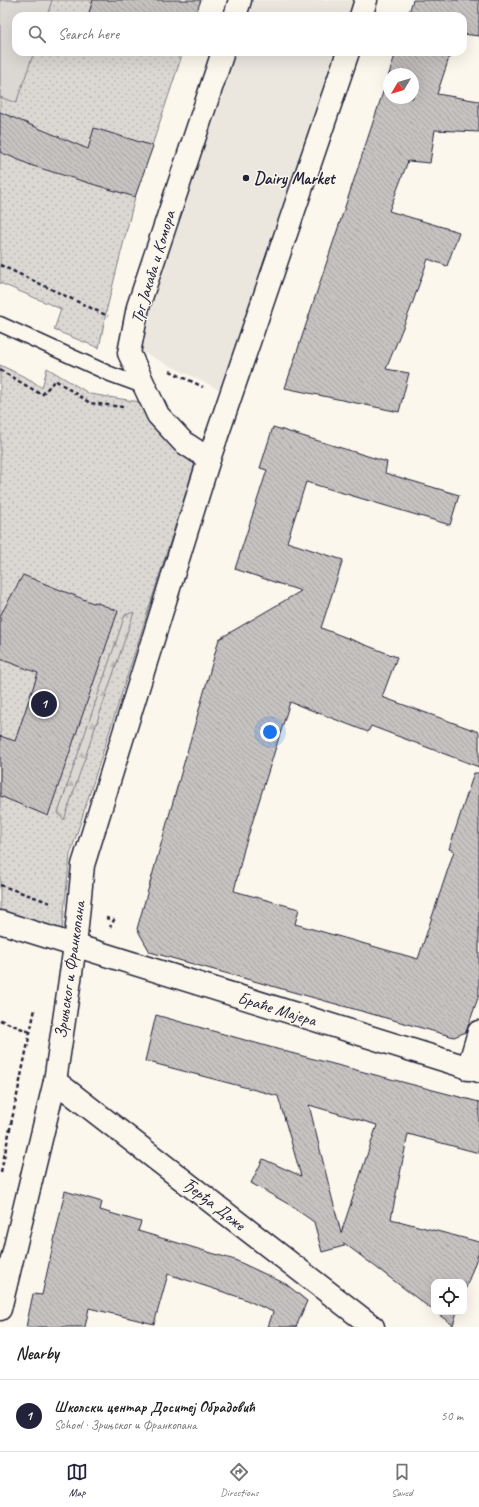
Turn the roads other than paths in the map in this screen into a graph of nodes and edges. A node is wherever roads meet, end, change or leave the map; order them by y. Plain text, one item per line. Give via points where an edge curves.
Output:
1 (240, 0) edge
2 (366, 0) edge
3 (236, 12) edge
4 (362, 12) edge
5 (222, 56) edge
6 (347, 56) edge
7 (0, 324) edge
8 (143, 386) junction
9 (209, 459) junction
10 (0, 922) edge
11 (75, 946) junction
12 (479, 1032) edge
13 (473, 1070) edge
14 (55, 1081) junction
15 (0, 1309) edge
16 (374, 1327) edge

1 - 3 street
2 - 4 street
5 - 8 street, Трг Јакаба и Комора via 138,307 129,353
6 - 9 street
7 - 8 lane via 110,374
8 - 9 street, Трг Јакаба и Комора via 158,415 183,442
9 - 11 street, Зрињског и Франкопана via 83,865
10 - 11 street, Браће Мајера
11 - 13 street, Браће Мајера
11 - 14 street, Зрињског и Франкопана
12 - 13 street
14 - 15 street, Зрињског и Франкопана
14 - 16 street, Ђерђа Доже

